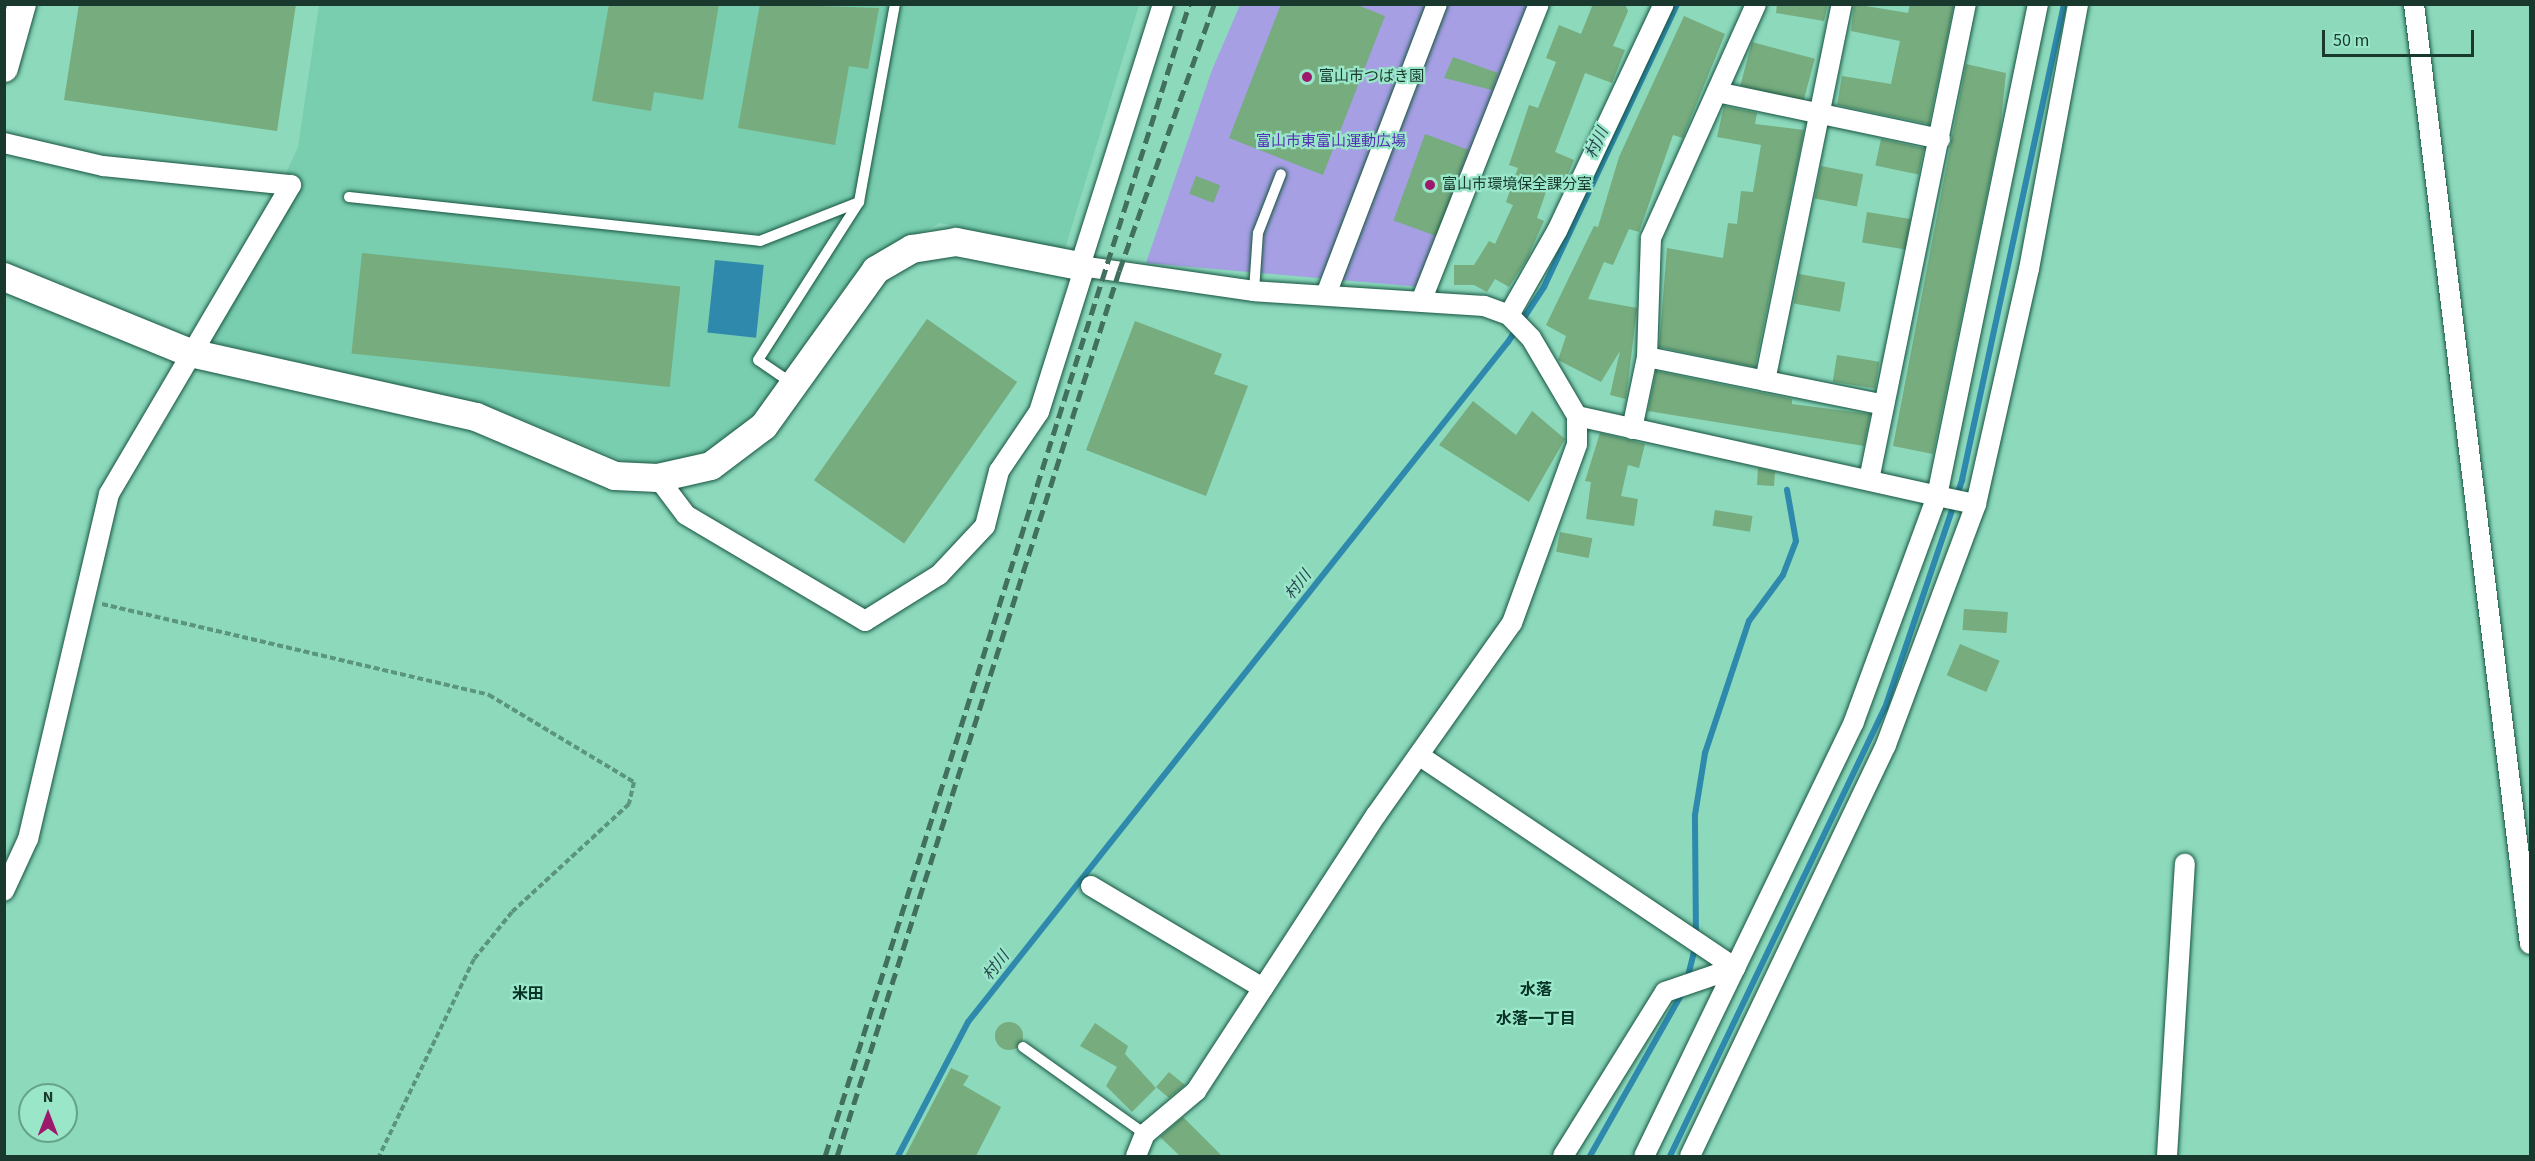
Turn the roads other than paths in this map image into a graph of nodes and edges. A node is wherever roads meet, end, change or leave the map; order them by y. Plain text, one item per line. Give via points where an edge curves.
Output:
1 (22, 4) edge
2 (895, 4) edge
3 (1163, 4) edge
4 (1437, 4) edge
5 (1539, 4) edge
6 (1664, 4) edge
7 (1756, 4) edge
8 (1842, 4) edge
9 (1966, 4) edge
10 (2038, 4) edge
11 (2078, 4) edge
12 (2414, 4) edge
13 (4, 68) edge
14 (1717, 92) junction
15 (1820, 114) junction
16 (1940, 139) junction
17 (4, 143) edge
18 (1281, 174) dead end
19 (349, 196) dead end
20 (859, 202) junction
21 (1083, 266) junction
22 (4, 277) edge
23 (1254, 291) junction
24 (1327, 292) junction
25 (1422, 299) junction
26 (1510, 316) junction
27 (190, 353) junction
28 (1647, 357) junction
29 (1765, 381) junction
30 (794, 385) junction
31 (1884, 405) junction
32 (1577, 416) junction
33 (1632, 429) junction
34 (658, 478) junction
35 (1869, 480) junction
36 (1937, 496) junction
37 (1976, 504) junction
38 (1420, 756) junction
39 (2185, 864) dead end
40 (1091, 886) dead end
41 (4, 891) edge
42 (2530, 944) edge
43 (1735, 968) junction
44 (1263, 988) junction
45 (1023, 1047) dead end
46 (1145, 1134) junction
47 (1136, 1156) edge
48 (1563, 1156) edge
49 (1644, 1156) edge
50 (1690, 1156) edge
51 (2167, 1156) edge

1 - 13 street
2 - 20 lane
3 - 21 street
4 - 24 street
5 - 25 street
6 - 26 street via 1557,231
7 - 14 street
8 - 15 street
9 - 16 street
10 - 36 street
11 - 37 street via 2029,269
12 - 42 street
14 - 15 street
14 - 28 street via 1651,238
15 - 16 street
15 - 29 street
16 - 31 street
17 - 27 street via 103,166 291,185
18 - 23 lane via 1258,233
19 - 20 lane via 760,241
20 - 30 lane via 758,360
21 - 23 street
21 - 30 street via 956,242 912,249 876,270
21 - 34 street via 1039,412 999,471 985,526 939,575 865,621 686,515
22 - 27 street
23 - 24 street
24 - 25 street
25 - 26 street via 1484,306
26 - 32 street via 1529,335
27 - 34 street via 476,417 615,476
27 - 41 street via 110,494 28,839
28 - 29 street
28 - 33 street
29 - 31 street
30 - 34 street via 764,426 711,466
31 - 35 street
32 - 33 street
32 - 38 street via 1577,444 1512,623
33 - 35 street
35 - 36 street
36 - 37 street
36 - 43 street via 1854,722
37 - 50 street via 1886,745
38 - 43 street
38 - 44 street
39 - 51 street
40 - 44 street
43 - 48 street via 1665,992
43 - 49 street
44 - 46 street via 1196,1090
45 - 46 lane
46 - 47 street

